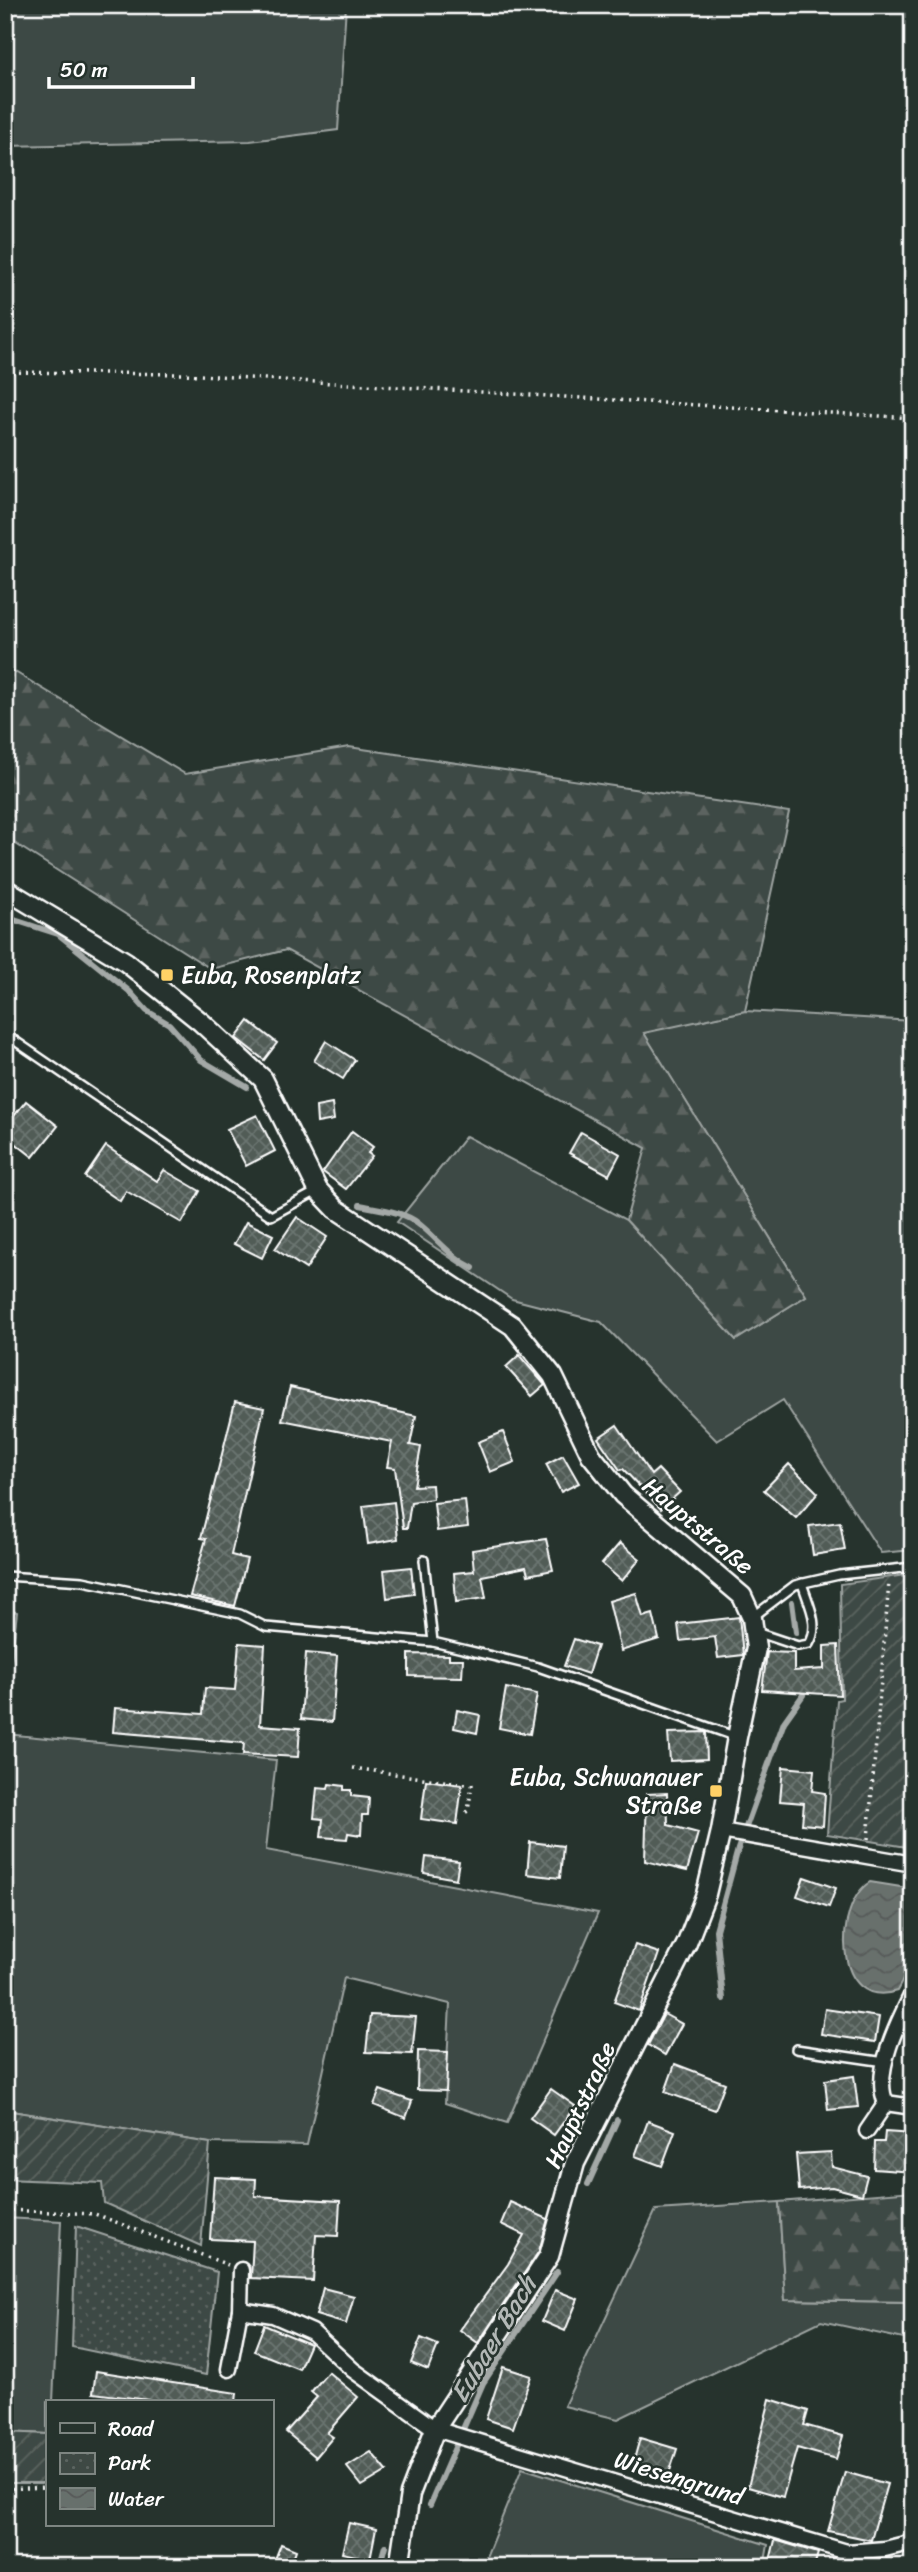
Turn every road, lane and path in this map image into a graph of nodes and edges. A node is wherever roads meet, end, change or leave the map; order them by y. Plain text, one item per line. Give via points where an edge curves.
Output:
1 (5, 372) edge
2 (913, 418) edge
3 (5, 889) edge
4 (5, 1034) edge
5 (318, 1190) junction
6 (424, 1560) dead end
7 (913, 1567) edge
8 (890, 1570) junction
9 (5, 1576) edge
10 (802, 1583) junction
11 (754, 1625) junction
12 (433, 1642) junction
13 (737, 1737) junction
14 (353, 1768) dead end
15 (463, 1814) dead end
16 (726, 1832) junction
17 (866, 1855) junction
18 (913, 1864) edge
19 (913, 1992) edge
20 (796, 2049) dead end
21 (886, 2063) junction
22 (886, 2103) junction
23 (913, 2108) edge
24 (867, 2131) dead end
25 (5, 2210) edge
26 (241, 2270) joint
27 (240, 2310) junction
28 (229, 2370) dead end
29 (441, 2431) junction
30 (46, 2487) edge
31 (5, 2489) edge
32 (913, 2542) edge
33 (400, 2567) edge

1 - 2 path via 183,374
3 - 5 street, Hauptstraße via 126,962 263,1079
4 - 5 lane via 271,1216
5 - 11 street, Hauptstraße via 336,1209 513,1326 553,1376 591,1455 623,1495 742,1596
6 - 12 lane
7 - 8 lane
8 - 10 lane
8 - 17 path
9 - 12 lane via 83,1581 240,1614 266,1628
10 - 11 lane
10 - 11 lane via 815,1624 809,1644 798,1646
11 - 13 street, Hauptstraße via 756,1648
12 - 13 lane via 538,1667
13 - 16 street, Hauptstraße
14 - 15 path via 471,1784 468,1811
16 - 17 street
16 - 29 street, Hauptstraße via 687,1943 575,2163 549,2256
17 - 18 street
19 - 21 street via 891,2037
20 - 21 lane
21 - 22 street via 881,2092
22 - 23 street
22 - 24 street
25 - 26 path via 95,2214
26 - 27 street
27 - 28 street
27 - 29 street via 273,2315 312,2332 353,2370
29 - 32 street, Wiesengrund via 847,2552
29 - 33 street, Hauptstraße via 410,2494
30 - 31 path

